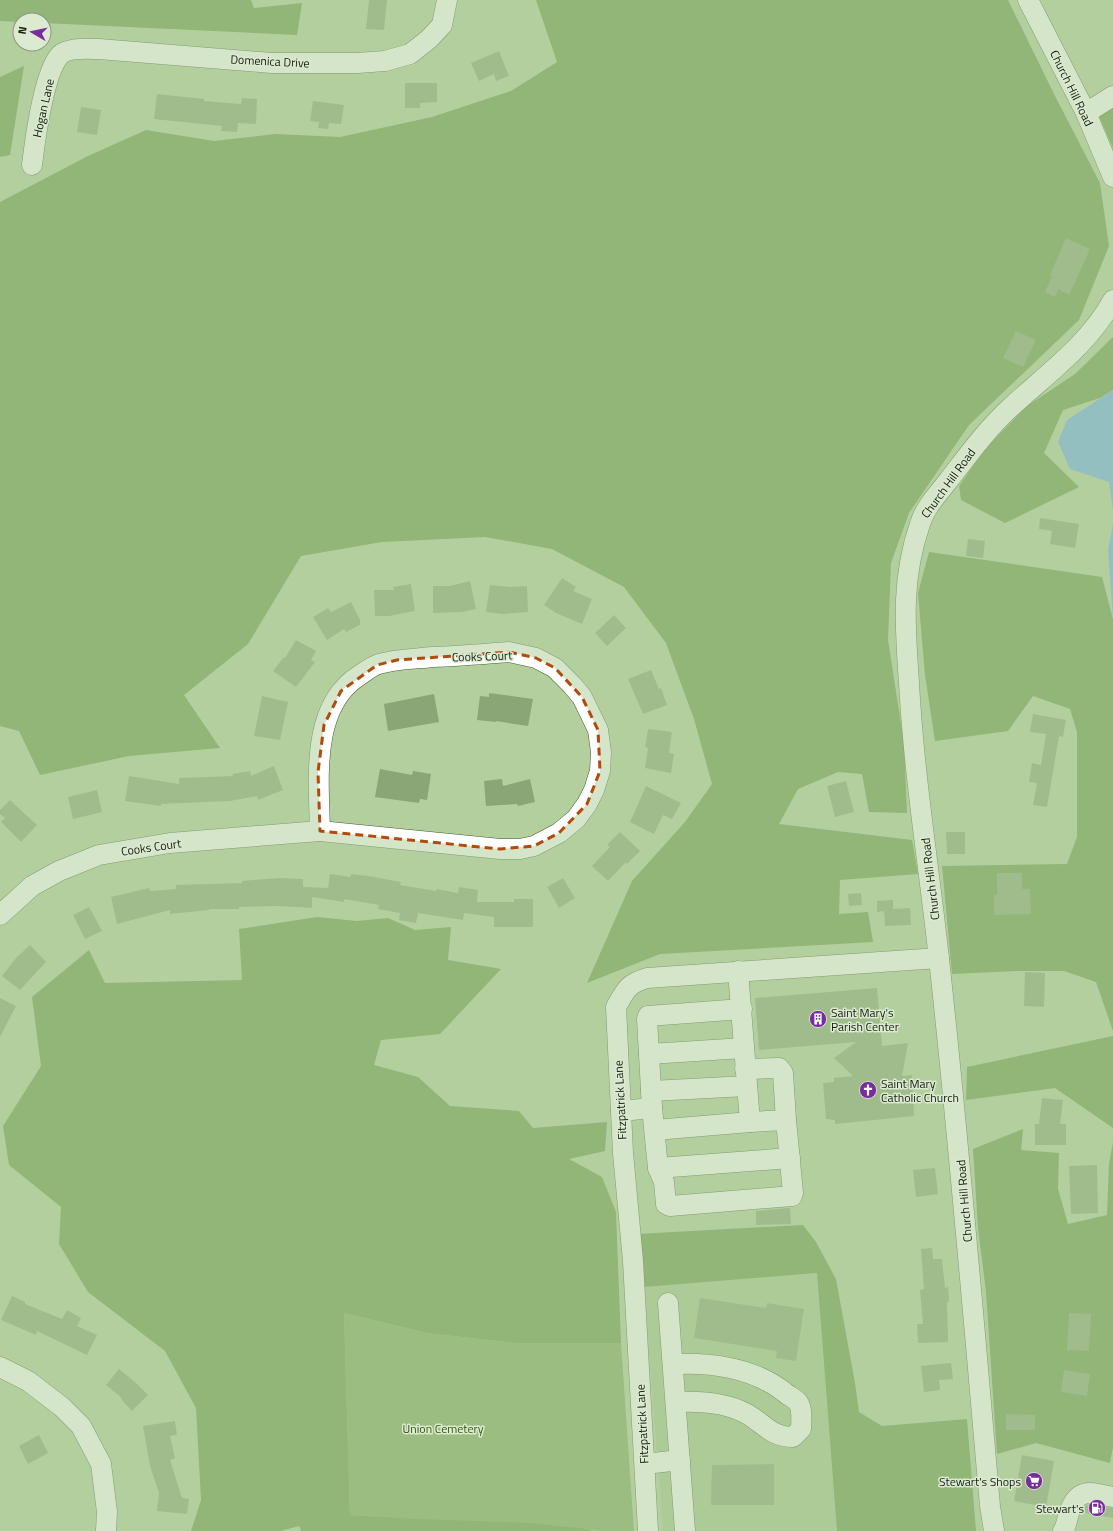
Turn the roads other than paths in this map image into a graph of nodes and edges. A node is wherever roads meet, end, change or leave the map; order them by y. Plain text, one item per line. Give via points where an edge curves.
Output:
1 (447, 0) edge
2 (1028, 0) edge
3 (60, 54) joint
4 (1113, 96) edge
5 (1086, 113) junction
6 (32, 164) dead end
7 (1113, 177) edge
8 (1113, 300) edge
9 (320, 831) junction
10 (3, 904) edge
11 (939, 958) junction
12 (738, 971) junction
13 (742, 1009) junction
14 (744, 1048) junction
15 (649, 1054) junction
16 (746, 1077) junction
17 (652, 1100) junction
18 (621, 1111) junction
19 (786, 1120) junction
20 (750, 1122) junction
21 (655, 1130) junction
22 (790, 1158) junction
23 (658, 1168) junction
24 (668, 1303) dead end
25 (673, 1364) junction
26 (0, 1367) edge
27 (676, 1402) junction
28 (680, 1460) junction
29 (645, 1464) junction
30 (1113, 1498) edge
31 (106, 1531) edge
32 (648, 1531) edge
33 (685, 1531) edge
34 (994, 1531) edge
35 (1063, 1531) edge

1 - 3 street, Domenica Drive via 442,26 410,54 385,62 272,63 99,49 71,50
2 - 5 street, Church Hill Road
3 - 6 street, Hogan Lane via 44,95
4 - 5 street
5 - 7 street, Church Hill Road
8 - 11 street, Church Hill Road via 1086,338 982,435 920,521 907,572 905,614 911,725
9 - 9 street, Cooks Court via 500,849 534,846 559,833 576,819 587,804 600,771 598,730 582,697 572,685 555,668 536,658 509,652 397,660 377,665 352,680 341,691 324,724 318,772
9 - 10 street, Cooks Court via 170,844 99,855 59,871
11 - 12 street, Fitzpatrick Lane
11 - 34 street, Church Hill Road
12 - 13 street
12 - 18 street, Fitzpatrick Lane via 647,978 628,986 616,1007
13 - 14 street
13 - 15 street via 648,1016
14 - 15 street
14 - 16 street
15 - 17 street
16 - 17 street
16 - 19 street via 774,1068 782,1070
16 - 20 street
17 - 18 street
17 - 21 street
18 - 29 street, Fitzpatrick Lane
19 - 20 street
19 - 22 street
20 - 21 street
21 - 23 street
22 - 23 street
22 - 23 street via 792,1196 686,1205 668,1205 664,1182
24 - 25 street
25 - 27 street
25 - 27 street via 724,1365 746,1371 774,1384 798,1403 802,1414 801,1429 793,1437 782,1437 744,1412 698,1401
26 - 31 street via 28,1381 62,1407 81,1426 101,1464 107,1512
27 - 28 street
28 - 29 street
28 - 33 street
29 - 32 street, Fitzpatrick Lane
30 - 35 street via 1087,1492 1082,1494 1069,1513

